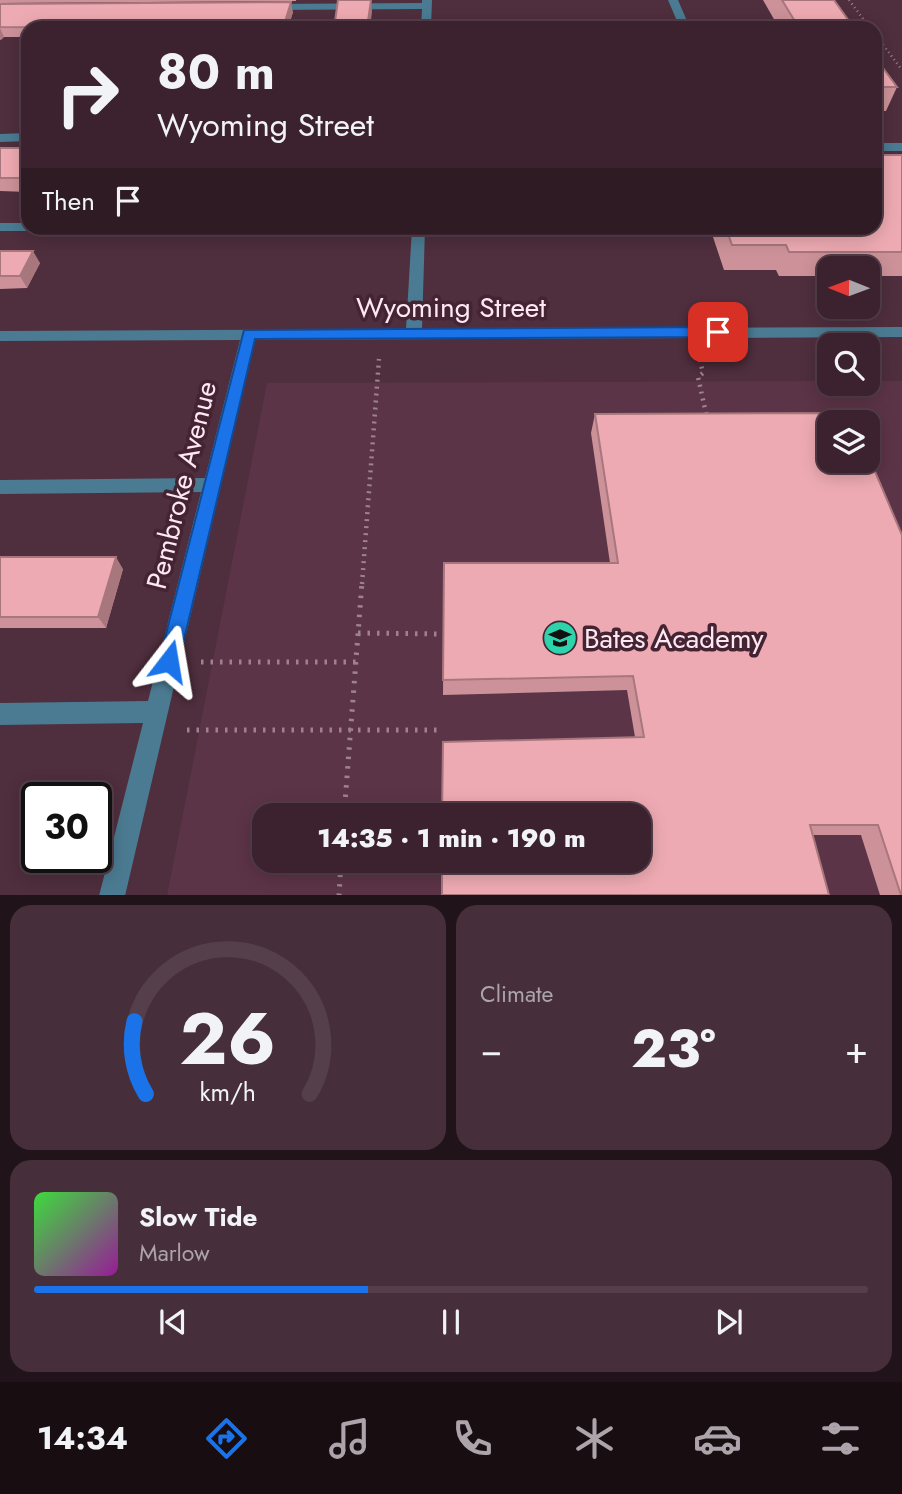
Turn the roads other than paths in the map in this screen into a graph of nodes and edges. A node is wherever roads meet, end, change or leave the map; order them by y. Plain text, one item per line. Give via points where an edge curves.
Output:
1 (673, 0) edge
2 (427, 3) edge
3 (252, 7) edge
4 (426, 21) edge
5 (682, 21) edge
6 (21, 137) edge
7 (0, 138) edge
8 (882, 147) edge
9 (902, 147) edge
10 (21, 226) edge
11 (0, 227) edge
12 (418, 235) edge
13 (902, 332) edge
14 (414, 333) junction
15 (249, 334) junction
16 (0, 336) edge
17 (212, 485) junction
18 (0, 487) edge
19 (156, 712) junction
20 (0, 714) edge
21 (112, 895) edge

1 - 5 street
2 - 3 street
2 - 4 street
6 - 7 street
8 - 9 street
10 - 11 street
12 - 14 street
13 - 14 street, Wyoming Street
14 - 15 street, Wyoming Street
15 - 16 street, Wyoming Street
15 - 17 street, Pembroke Avenue
17 - 18 street
17 - 19 street, Pembroke Avenue
19 - 20 street
19 - 21 street, Pembroke Avenue

